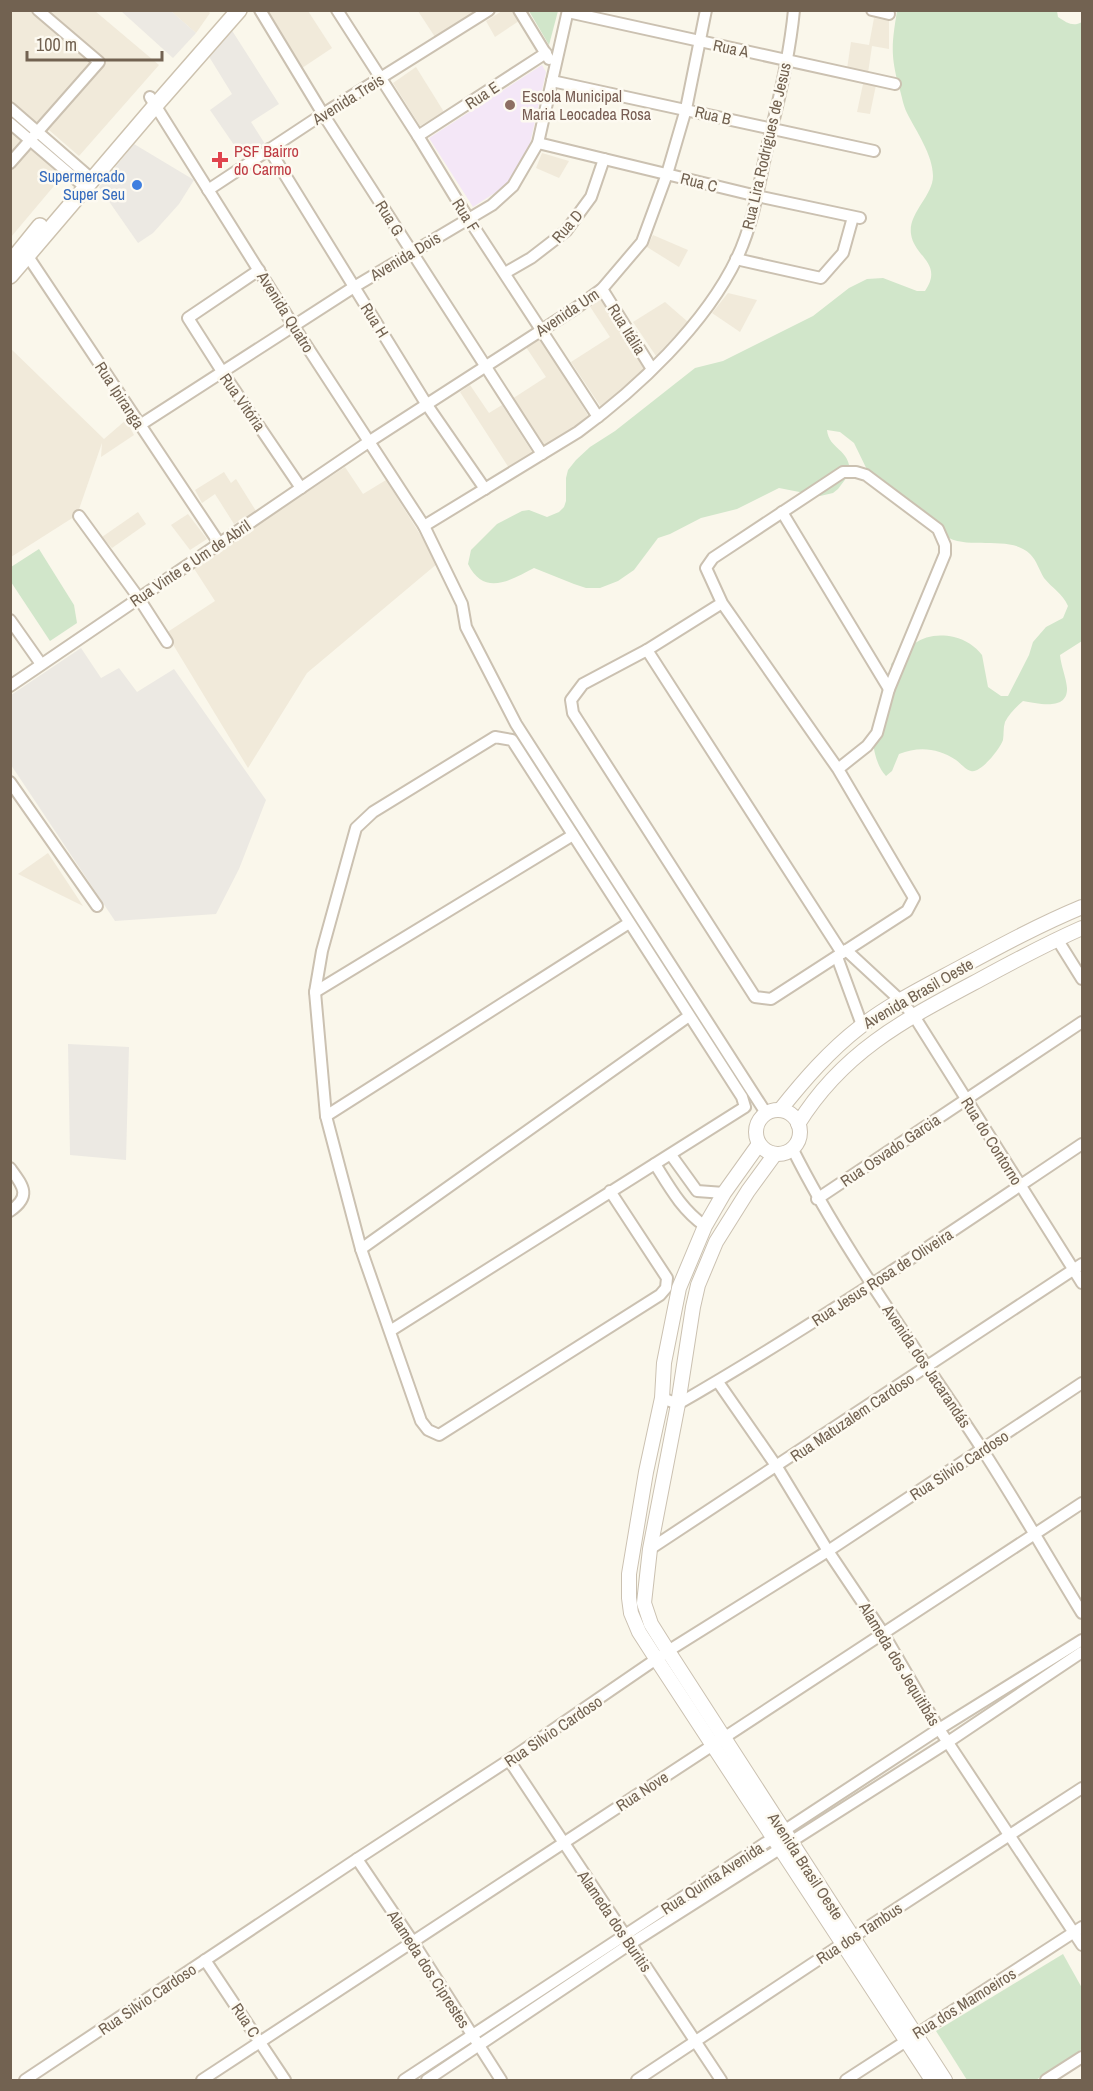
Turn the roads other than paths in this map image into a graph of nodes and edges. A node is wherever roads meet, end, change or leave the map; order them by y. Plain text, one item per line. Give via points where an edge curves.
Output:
1 (38, 10) edge
2 (226, 10) edge
3 (240, 10) edge
4 (260, 10) edge
5 (337, 10) edge
6 (489, 10) edge
7 (519, 10) edge
8 (706, 10) edge
9 (794, 10) edge
10 (872, 10) edge
11 (568, 11) edge
12 (889, 14) dead end
13 (699, 42) junction
14 (546, 54) junction
15 (787, 59) junction
16 (554, 75) junction
17 (382, 78) junction
18 (895, 84) dead end
19 (153, 101) junction
20 (10, 108) edge
21 (686, 109) junction
22 (323, 114) junction
23 (10, 123) edge
24 (771, 129) junction
25 (35, 136) junction
26 (418, 136) junction
27 (538, 143) junction
28 (269, 149) junction
29 (874, 151) dead end
30 (604, 159) junction
31 (10, 163) edge
32 (667, 174) junction
33 (82, 178) junction
34 (208, 190) junction
35 (757, 196) junction
36 (468, 218) junction
37 (25, 252) junction
38 (411, 252) junction
39 (736, 259) junction
40 (10, 263) edge
41 (259, 270) junction
42 (505, 273) junction
43 (10, 276) edge
44 (354, 286) junction
45 (602, 289) junction
46 (293, 325) junction
47 (542, 329) junction
48 (484, 367) junction
49 (652, 369) junction
50 (223, 373) junction
51 (427, 405) junction
52 (598, 417) junction
53 (140, 425) junction
54 (370, 441) junction
55 (542, 454) junction
56 (301, 488) junction
57 (485, 489) junction
58 (782, 512) junction
59 (79, 516) dead end
60 (424, 526) junction
61 (219, 543) junction
62 (138, 597) junction
63 (722, 603) junction
64 (10, 620) edge
65 (167, 642) dead end
66 (647, 650) junction
67 (41, 664) junction
68 (10, 686) edge
69 (889, 689) junction
70 (838, 770) junction
71 (10, 782) edge
72 (573, 835) junction
73 (97, 906) dead end
74 (1083, 907) edge
75 (629, 923) junction
76 (1083, 928) edge
77 (1057, 939) junction
78 (842, 954) junction
79 (1083, 979) edge
80 (315, 992) junction
81 (900, 1000) junction
82 (689, 1016) junction
83 (914, 1016) junction
84 (1083, 1022) edge
85 (862, 1025) junction
86 (966, 1098) junction
87 (780, 1110) junction
88 (766, 1113) junction
89 (326, 1116) junction
90 (798, 1124) junction
91 (759, 1144) junction
92 (1083, 1144) edge
93 (792, 1148) junction
94 (776, 1154) junction
95 (671, 1155) junction
96 (655, 1164) junction
97 (10, 1168) edge
98 (1020, 1186) junction
99 (610, 1191) junction
100 (724, 1193) junction
101 (817, 1198) junction
102 (10, 1211) edge
103 (703, 1230) junction
104 (716, 1242) junction
105 (361, 1249) junction
106 (1078, 1267) edge
107 (1083, 1283) edge
108 (873, 1285) junction
109 (390, 1331) junction
110 (926, 1367) junction
111 (718, 1382) junction
112 (1083, 1383) edge
113 (662, 1398) junction
114 (678, 1404) junction
115 (983, 1450) junction
116 (777, 1467) junction
117 (1083, 1503) edge
118 (1034, 1536) junction
119 (650, 1549) junction
120 (828, 1551) junction
121 (1083, 1613) edge
122 (883, 1633) junction
123 (1083, 1640) edge
124 (668, 1652) junction
125 (1083, 1652) edge
126 (657, 1660) junction
127 (939, 1729) junction
128 (719, 1742) junction
129 (948, 1742) junction
130 (509, 1760) junction
131 (1083, 1788) edge
132 (1010, 1834) junction
133 (782, 1840) junction
134 (562, 1842) junction
135 (357, 1859) junction
136 (1079, 1930) edge
137 (627, 1940) junction
138 (847, 1941) junction
139 (413, 1942) junction
140 (1083, 1945) edge
141 (205, 1960) junction
142 (472, 2036) junction
143 (911, 2037) junction
144 (261, 2042) junction
145 (695, 2042) junction
146 (479, 2047) junction
147 (1083, 2057) edge
148 (25, 2080) edge
149 (202, 2080) edge
150 (285, 2080) edge
151 (404, 2080) edge
152 (427, 2080) edge
153 (501, 2080) edge
154 (637, 2080) edge
155 (721, 2080) edge
156 (846, 2080) edge
157 (932, 2080) edge
158 (945, 2080) edge
159 (1046, 2080) edge

1 - 25 street via 99,62
2 - 19 main road
3 - 19 main road
4 - 22 street, Rua G
5 - 17 street, Rua F
6 - 17 street, Avenida Treis
7 - 14 street
8 - 13 street, Avenida Um
9 - 15 street, Rua Lira Rodrigues de Jesus
10 - 12 street
11 - 13 street, Rua A
11 - 16 street, Avenida Dois
13 - 15 street, Rua A
13 - 21 street, Avenida Um
14 - 16 street
14 - 26 street, Rua E
15 - 18 street, Rua A
15 - 24 street, Rua Lira Rodrigues de Jesus
16 - 21 street, Rua B
16 - 27 street, Avenida Dois
17 - 22 street, Avenida Treis
17 - 26 street, Rua F
19 - 33 main road
19 - 34 street, Avenida Quatro
19 - 37 main road
20 - 25 street
21 - 24 street, Rua B
21 - 32 street, Avenida Um
22 - 28 street, Avenida Treis
22 - 38 street, Rua G
23 - 25 street
24 - 29 street, Rua B
24 - 35 street, Rua Lira Rodrigues de Jesus
25 - 31 street
25 - 33 street
26 - 36 street, Rua F
27 - 30 street, Rua C
27 - 36 street, Avenida Dois via 507,193
28 - 34 street, Avenida Treis
28 - 44 street, Rua H
30 - 32 street, Rua C
30 - 42 street, Rua D via 591,197 566,231
32 - 35 street, Rua C
32 - 45 street, Avenida Um via 642,242
33 - 37 main road
34 - 41 street, Avenida Quatro
35 - 39 street, Rua Lira Rodrigues de Jesus
35 - 39 street, Rua C via 856,218 843,253 821,278
36 - 38 street, Avenida Dois
36 - 42 street, Rua F
37 - 40 main road
37 - 43 main road
37 - 53 street, Rua Ipiranga
38 - 44 street, Avenida Dois
38 - 48 street, Rua G
39 - 49 street, Rua Lira Rodrigues de Jesus via 703,313
41 - 46 street, Avenida Quatro
41 - 50 street, Rua Vitória via 189,316
42 - 47 street, Rua F
44 - 46 street, Avenida Dois
44 - 51 street, Rua H
45 - 47 street, Avenida Um
45 - 49 street, Rua Itália
46 - 50 street, Avenida Dois
46 - 54 street, Avenida Quatro
47 - 48 street, Avenida Um
47 - 52 street, Rua F
48 - 51 street, Avenida Um
48 - 55 street, Rua G
49 - 52 street, Rua Lira Rodrigues de Jesus
50 - 53 street, Avenida Dois
50 - 56 street, Rua Vitória
51 - 54 street, Avenida Um
51 - 57 street, Rua H
52 - 55 street, Rua Lira Rodrigues de Jesus
53 - 61 street, Rua Ipiranga
54 - 56 street, Rua Vinte e Um de Abril
54 - 60 street, Avenida Quatro
55 - 57 street, Rua Lira Rodrigues de Jesus
56 - 61 street, Rua Vinte e Um de Abril
57 - 60 street, Rua Lira Rodrigues de Jesus
58 - 63 street via 713,558 706,568
58 - 69 street
58 - 69 street via 843,472 856,472 866,475 938,529 945,554
59 - 62 street
60 - 88 street, Avenida Quatro via 462,604 466,627 516,724
61 - 62 street, Rua Vinte e Um de Abril
62 - 65 street
62 - 67 street, Rua Vinte e Um de Abril
63 - 66 street
63 - 70 street
64 - 67 street
66 - 78 street
66 - 78 street via 583,684 571,700 573,713 754,997 771,999
67 - 68 street, Rua Vinte e Um de Abril
69 - 70 street via 877,732 867,746
70 - 78 street via 914,898 907,911
71 - 73 street
72 - 75 street
72 - 80 street
72 - 80 street via 512,740 495,737 373,812 356,828 322,951
74 - 81 street, Avenida Brasil Oeste
75 - 82 street
75 - 89 street
76 - 77 street, Avenida Brasil Oeste
77 - 79 street
77 - 83 street, Avenida Brasil Oeste
78 - 81 street, Rua do Contorno
78 - 85 street
80 - 89 street
81 - 83 street, Rua do Contorno
81 - 85 street, Avenida Brasil Oeste
82 - 95 street via 745,1107
82 - 105 street
83 - 86 street, Rua do Contorno
83 - 90 street, Avenida Brasil Oeste via 876,1039 846,1064 813,1100
84 - 86 street, Rua Osvado Garcia
85 - 87 street, Avenida Brasil Oeste via 814,1069
86 - 98 street, Rua do Contorno
86 - 101 street, Rua Osvado Garcia
87 - 88 street
87 - 90 street via 791,1114
88 - 91 street via 757,1124
89 - 105 street
90 - 93 street via 799,1137
91 - 94 street
91 - 100 street, Avenida Brasil Oeste
92 - 98 street, Rua Jesus Rosa de Oliveira
93 - 94 street
93 - 101 street, Avenida dos Jacarandás
94 - 104 street, Avenida Brasil Oeste
95 - 96 street
95 - 100 street via 697,1191
96 - 99 street
96 - 103 street via 681,1205
97 - 102 street via 22,1186 24,1198
98 - 106 street, Rua do Contorno
98 - 108 street, Rua Jesus Rosa de Oliveira
99 - 109 street
99 - 109 street via 667,1278 666,1288 439,1435 421,1421
100 - 103 street, Avenida Brasil Oeste
101 - 108 street, Avenida dos Jacarandás
103 - 104 street
103 - 113 street, Avenida Brasil Oeste via 679,1288 664,1363
104 - 114 street, Avenida Brasil Oeste via 693,1306
105 - 109 street
106 - 107 street, Rua do Contorno
106 - 110 street, Rua Matuzalem Cardoso
108 - 110 street, Avenida dos Jacarandás
108 - 111 street, Rua Jesus Rosa de Oliveira
110 - 115 street, Avenida dos Jacarandás
110 - 116 street, Rua Matuzalem Cardoso
111 - 114 street, Rua Jesus Rosa de Oliveira
111 - 116 street, Alameda dos Jequitibás
112 - 115 street, Rua Silvio Cardoso
113 - 114 street
113 - 126 street, Avenida Brasil Oeste via 646,1472 628,1598 639,1632
114 - 119 street, Avenida Brasil Oeste
115 - 118 street, Avenida dos Jacarandás
115 - 120 street, Rua Silvio Cardoso
116 - 119 street, Rua Matuzalem Cardoso
116 - 120 street, Alameda dos Jequitibás
117 - 118 street, Rua Nove
118 - 121 street, Avenida dos Jacarandás
118 - 122 street, Rua Nove
119 - 124 street, Avenida Brasil Oeste via 645,1611
120 - 122 street, Alameda dos Jequitibás
120 - 124 street, Rua Silvio Cardoso
122 - 127 street, Alameda dos Jequitibás
122 - 128 street, Rua Nove
123 - 127 street, Rua Quinta Avenida
124 - 126 street, Rua Silvio Cardoso
124 - 128 street, Avenida Brasil Oeste
125 - 129 street, Rua Quinta Avenida
126 - 128 street, Avenida Brasil Oeste
126 - 130 street, Rua Silvio Cardoso
127 - 129 street, Alameda dos Jequitibás
127 - 133 street, Rua Quinta Avenida
128 - 133 street, Avenida Brasil Oeste
128 - 134 street, Rua Nove
129 - 132 street, Alameda dos Jequitibás
129 - 133 street, Rua Quinta Avenida
130 - 134 street, Alameda dos Buritis
130 - 135 street, Rua Silvio Cardoso
131 - 132 street, Rua dos Tambus
132 - 136 street, Alameda dos Jequitibás
132 - 138 street, Rua dos Tambus
133 - 137 street, Rua Quinta Avenida
133 - 138 street, Avenida Brasil Oeste
134 - 137 street, Alameda dos Buritis
134 - 139 street, Rua Nove
135 - 139 street, Alameda dos Ciprestes
135 - 141 street, Rua Silvio Cardoso
136 - 140 street, Alameda dos Jequitibás
136 - 143 street, Rua dos Mamoeiros
137 - 142 street, Rua Quinta Avenida
137 - 145 street, Alameda dos Buritis
137 - 146 street, Rua Quinta Avenida
138 - 143 street, Avenida Brasil Oeste
138 - 145 street, Rua dos Tambus
139 - 142 street, Alameda dos Ciprestes
139 - 144 street, Rua Nove
141 - 144 street, Rua C
141 - 148 street, Rua Silvio Cardoso
142 - 146 street, Alameda dos Ciprestes
142 - 151 street, Rua Quinta Avenida
143 - 156 street, Rua dos Mamoeiros
143 - 157 street, Avenida Brasil Oeste
143 - 158 street, Avenida Brasil Oeste
144 - 149 street, Rua Nove
144 - 150 street, Rua C
145 - 154 street, Rua dos Tambus
145 - 155 street, Alameda dos Buritis
146 - 152 street, Rua Quinta Avenida
146 - 153 street, Alameda dos Ciprestes
147 - 159 street

